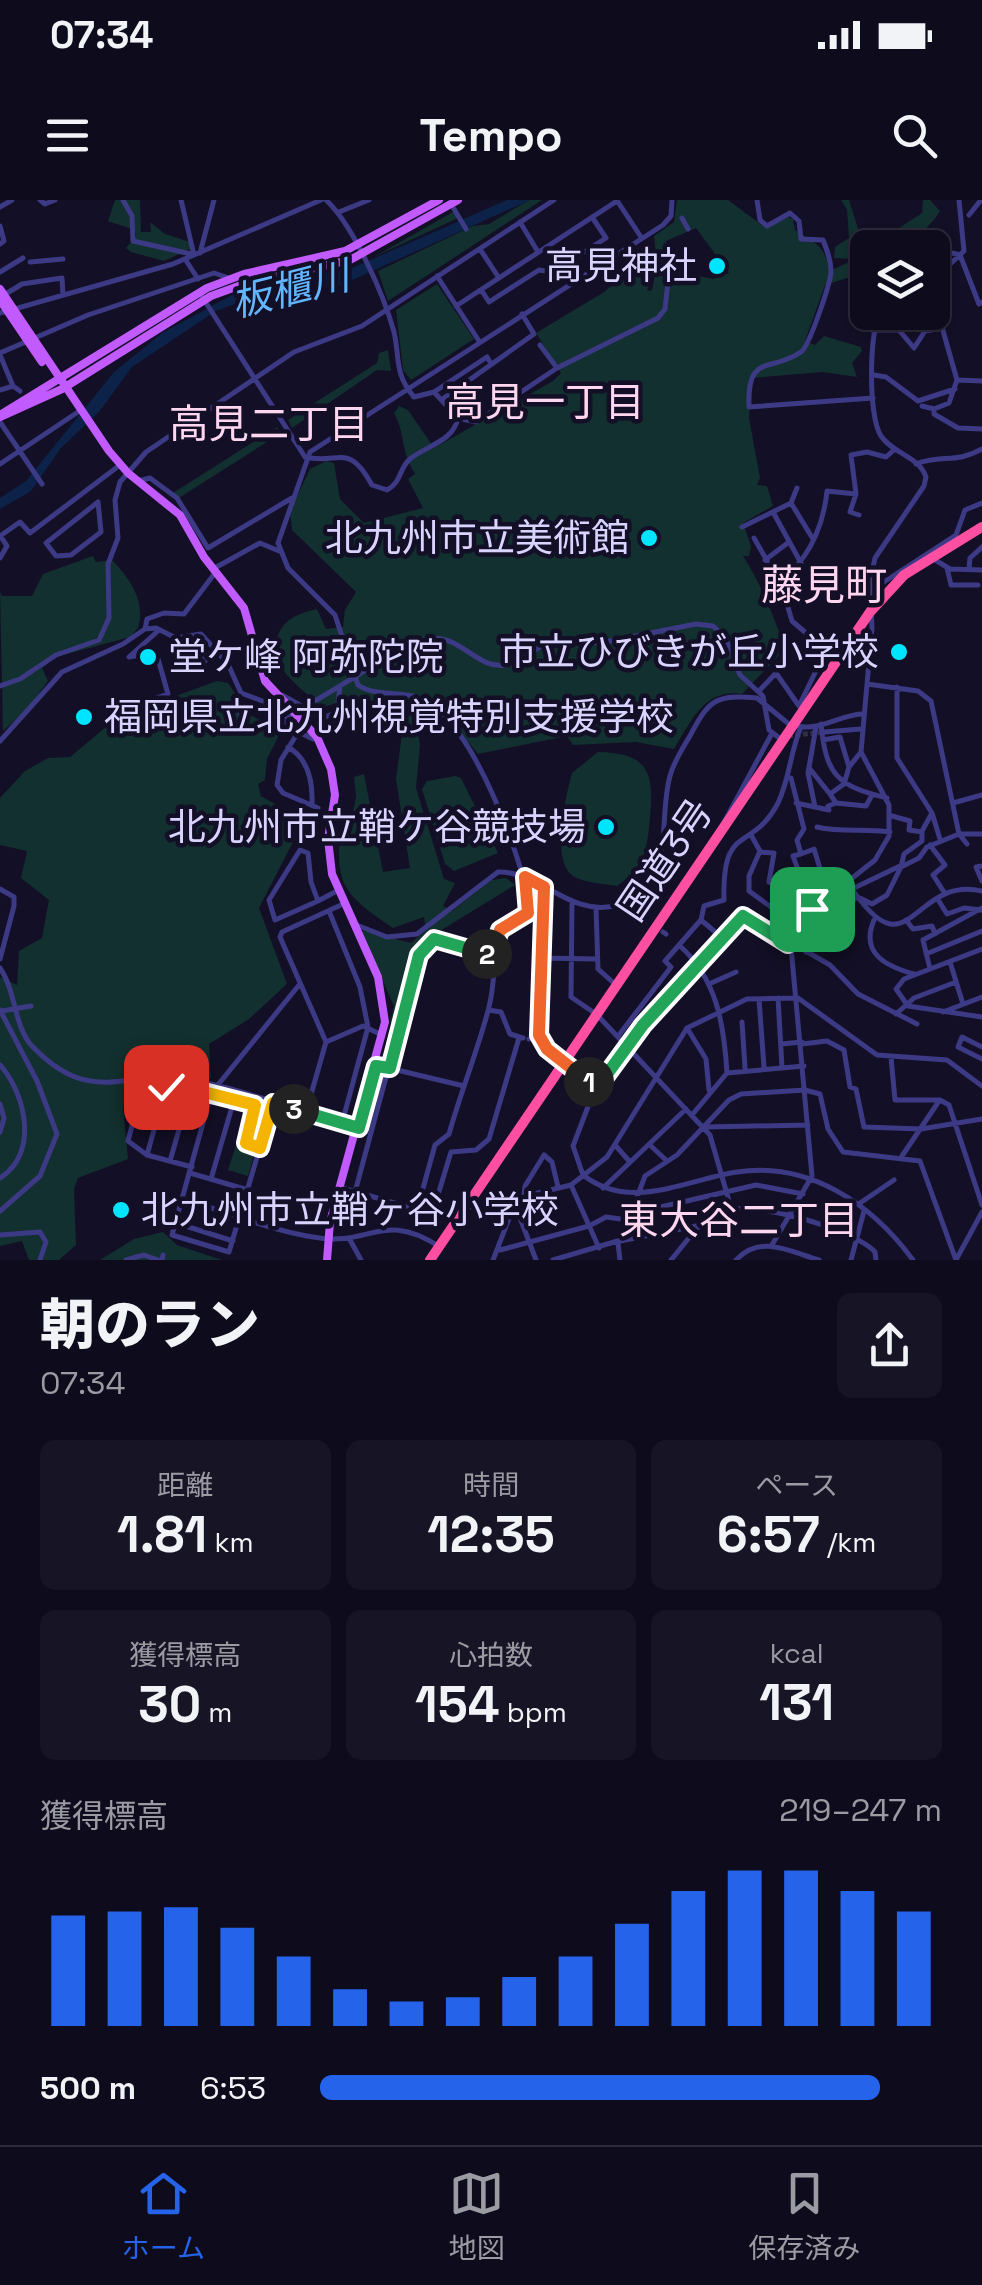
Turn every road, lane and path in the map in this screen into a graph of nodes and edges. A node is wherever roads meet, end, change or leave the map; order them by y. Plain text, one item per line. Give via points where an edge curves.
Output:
1 (12, 200) edge
2 (40, 200) edge
3 (55, 200) edge
4 (122, 200) edge
5 (181, 200) edge
6 (214, 200) edge
7 (323, 200) edge
8 (342, 200) edge
9 (369, 200) edge
10 (438, 200) edge
11 (554, 200) edge
12 (631, 200) edge
13 (672, 200) edge
14 (756, 200) edge
15 (959, 200) edge
16 (981, 200) edge
17 (618, 202) edge
18 (456, 206) edge
19 (0, 207) edge
20 (425, 208) edge
21 (342, 211) junction
22 (969, 216) dead end
23 (592, 218) junction
24 (682, 218) dead end
25 (520, 222) junction
26 (0, 226) edge
27 (466, 229) dead end
28 (688, 229) dead end
29 (640, 237) junction
30 (0, 244) edge
31 (480, 249) junction
32 (538, 252) junction
33 (950, 252) edge
34 (197, 254) junction
35 (360, 254) junction
36 (960, 255) junction
37 (63, 259) dead end
38 (185, 259) junction
39 (950, 265) edge
40 (0, 272) edge
41 (670, 273) dead end
42 (437, 276) junction
43 (218, 278) junction
44 (499, 278) junction
45 (198, 279) junction
46 (482, 290) junction
47 (1, 295) edge
48 (63, 296) junction
49 (203, 299) junction
50 (982, 302) edge
51 (456, 306) junction
52 (385, 310) junction
53 (7, 311) edge
54 (522, 314) junction
55 (872, 330) edge
56 (899, 330) edge
57 (931, 330) edge
58 (943, 330) edge
59 (30, 341) junction
60 (480, 341) junction
61 (540, 345) dead end
62 (0, 354) edge
63 (490, 362) junction
64 (557, 368) junction
65 (874, 375) junction
66 (253, 378) junction
67 (982, 381) edge
68 (61, 384) junction
69 (956, 384) junction
70 (13, 386) junction
71 (408, 389) junction
72 (0, 390) edge
73 (20, 391) dead end
74 (434, 392) junction
75 (444, 398) junction
76 (874, 398) junction
77 (922, 406) dead end
78 (934, 410) junction
79 (80, 411) junction
80 (0, 418) edge
81 (458, 418) junction
82 (982, 430) edge
83 (895, 449) junction
84 (982, 449) edge
85 (18, 452) junction
86 (305, 456) junction
87 (0, 464) edge
88 (916, 464) junction
89 (118, 466) junction
90 (127, 474) junction
91 (138, 481) junction
92 (42, 484) dead end
93 (796, 488) dead end
94 (856, 494) junction
95 (292, 498) junction
96 (114, 500) junction
97 (98, 502) junction
98 (982, 503) edge
99 (791, 504) junction
100 (773, 512) junction
101 (859, 515) dead end
102 (742, 527) dead end
103 (982, 530) edge
104 (1, 537) edge
105 (754, 538) dead end
106 (813, 539) junction
107 (788, 542) junction
108 (982, 548) edge
109 (278, 551) junction
110 (926, 553) junction
111 (0, 558) edge
112 (766, 560) junction
113 (801, 563) junction
114 (947, 568) junction
115 (969, 570) junction
116 (981, 570) edge
117 (214, 572) junction
118 (980, 585) edge
119 (782, 587) junction
120 (870, 590) junction
121 (871, 616) junction
122 (145, 629) junction
123 (159, 630) junction
124 (187, 636) junction
125 (205, 661) dead end
126 (866, 684) junction
127 (341, 685) junction
128 (0, 686) edge
129 (897, 688) junction
130 (759, 691) junction
131 (274, 698) junction
132 (764, 704) junction
133 (136, 705) dead end
134 (862, 714) junction
135 (797, 726) junction
136 (819, 726) junction
137 (861, 729) junction
138 (296, 734) junction
139 (2, 736) edge
140 (824, 736) junction
141 (313, 740) junction
142 (287, 746) junction
143 (861, 752) junction
144 (848, 767) junction
145 (809, 768) junction
146 (790, 775) junction
147 (844, 784) junction
148 (830, 794) junction
149 (872, 795) junction
150 (982, 795) edge
151 (887, 798) junction
152 (796, 803) junction
153 (836, 803) junction
154 (953, 803) junction
155 (815, 808) junction
156 (932, 813) junction
157 (892, 816) junction
158 (817, 827) dead end
159 (722, 829) junction
160 (890, 832) junction
161 (922, 832) junction
162 (751, 834) junction
163 (960, 834) junction
164 (982, 834) edge
165 (940, 838) junction
166 (967, 844) dead end
167 (930, 845) junction
168 (760, 852) junction
169 (801, 854) junction
170 (902, 866) junction
171 (982, 866) edge
172 (525, 877) junction
173 (824, 880) junction
174 (982, 881) edge
175 (847, 882) junction
176 (806, 886) junction
177 (544, 887) junction
178 (0, 889) edge
179 (852, 889) junction
180 (982, 890) edge
181 (335, 892) junction
182 (944, 892) junction
183 (828, 897) junction
184 (857, 897) junction
185 (937, 898) junction
186 (809, 900) junction
187 (318, 901) junction
188 (572, 903) junction
189 (341, 906) junction
190 (596, 908) junction
191 (812, 909) junction
192 (981, 909) edge
193 (329, 911) junction
194 (701, 920) junction
195 (874, 920) junction
196 (906, 920) junction
197 (354, 924) junction
198 (797, 926) junction
199 (982, 931) edge
200 (935, 934) junction
201 (720, 936) junction
202 (788, 944) junction
203 (680, 945) junction
204 (806, 952) junction
205 (981, 952) edge
206 (926, 954) junction
207 (492, 955) junction
208 (540, 958) junction
209 (570, 958) junction
210 (598, 958) junction
211 (0, 959) edge
212 (698, 961) junction
213 (950, 962) junction
214 (0, 968) edge
215 (930, 969) junction
216 (736, 972) dead end
217 (915, 974) junction
218 (956, 982) junction
219 (709, 984) junction
220 (298, 985) junction
221 (616, 985) junction
222 (982, 997) edge
223 (759, 998) junction
224 (778, 998) junction
225 (798, 998) junction
226 (964, 1004) junction
227 (31, 1006) dead end
228 (908, 1006) junction
229 (1, 1010) edge
230 (488, 1010) junction
231 (721, 1010) junction
232 (940, 1013) junction
233 (896, 1014) junction
234 (598, 1016) junction
235 (982, 1017) edge
236 (742, 1022) dead end
237 (917, 1024) dead end
238 (368, 1027) junction
239 (687, 1028) junction
240 (380, 1034) junction
241 (539, 1035) junction
242 (619, 1036) junction
243 (524, 1038) junction
244 (326, 1042) junction
245 (802, 1043) junction
246 (781, 1044) junction
247 (629, 1047) junction
248 (982, 1047) edge
249 (891, 1057) junction
250 (982, 1059) edge
251 (566, 1063) junction
252 (0, 1065) edge
253 (376, 1066) junction
254 (804, 1066) junction
255 (764, 1067) junction
256 (782, 1067) junction
257 (390, 1068) junction
258 (746, 1068) junction
259 (726, 1073) junction
260 (658, 1080) junction
261 (216, 1086) junction
262 (464, 1086) junction
263 (982, 1086) edge
264 (166, 1087) junction
265 (191, 1088) junction
266 (805, 1090) junction
267 (594, 1092) junction
268 (709, 1093) junction
269 (212, 1094) junction
270 (234, 1100) junction
271 (940, 1100) junction
272 (273, 1103) junction
273 (0, 1104) edge
274 (306, 1112) junction
275 (689, 1112) junction
276 (982, 1119) edge
277 (342, 1124) junction
278 (808, 1125) junction
279 (956, 1126) junction
280 (356, 1127) junction
281 (704, 1128) junction
282 (921, 1130) junction
283 (0, 1132) edge
284 (615, 1145) junction
285 (651, 1146) junction
286 (260, 1148) junction
287 (147, 1155) junction
288 (899, 1157) junction
289 (170, 1161) junction
290 (630, 1162) junction
291 (668, 1162) junction
292 (191, 1170) junction
293 (583, 1175) junction
294 (722, 1175) junction
295 (0, 1178) edge
296 (212, 1179) junction
297 (812, 1180) junction
298 (894, 1180) dead end
299 (571, 1185) junction
300 (339, 1187) junction
301 (558, 1187) junction
302 (603, 1188) junction
303 (248, 1190) junction
304 (356, 1192) junction
305 (726, 1192) junction
306 (635, 1194) junction
307 (802, 1194) junction
308 (524, 1195) junction
309 (183, 1199) junction
310 (513, 1202) junction
311 (861, 1206) junction
312 (731, 1208) junction
313 (982, 1208) edge
314 (417, 1210) junction
315 (0, 1211) edge
316 (240, 1216) junction
317 (629, 1217) junction
318 (788, 1217) junction
319 (176, 1223) junction
320 (704, 1224) junction
321 (589, 1226) junction
322 (0, 1235) edge
323 (860, 1237) junction
324 (350, 1238) junction
325 (326, 1239) junction
326 (233, 1241) junction
327 (619, 1242) junction
328 (529, 1244) junction
329 (772, 1246) junction
330 (441, 1248) junction
331 (599, 1248) junction
332 (500, 1250) junction
333 (161, 1258) edge
334 (40, 1260) edge
335 (126, 1260) edge
336 (325, 1260) edge
337 (361, 1260) edge
338 (432, 1260) edge
339 (492, 1260) edge
340 (536, 1260) edge
341 (554, 1260) edge
342 (620, 1260) edge
343 (671, 1260) edge
344 (736, 1260) edge
345 (819, 1260) edge
346 (851, 1260) edge
347 (876, 1260) edge
348 (912, 1260) edge
349 (956, 1260) edge

1 - 19 street
2 - 3 street
4 - 34 street via 132,216 133,241
5 - 34 street
6 - 34 street
7 - 21 street
7 - 34 street
8 - 21 street
9 - 21 street
10 - 20 main road
11 - 25 street
12 - 17 street
13 - 29 street via 671,216
14 - 76 street via 767,226 790,214 799,221 801,239 823,240 832,267 807,346 760,365 749,407
15 - 36 street via 966,242
16 - 22 street
17 - 23 street
17 - 29 street
18 - 20 main road
18 - 27 street
20 - 35 main road
21 - 35 street
23 - 32 street
23 - 46 street via 606,238 489,302
24 - 28 street
25 - 31 street
25 - 32 street
26 - 30 street
29 - 54 street
31 - 42 street
31 - 44 street
32 - 44 street
33 - 36 street
34 - 38 street
35 - 43 main road
35 - 49 main road
35 - 52 street
36 - 39 street
36 - 50 street
37 - 40 street via 27,260
38 - 45 street
38 - 48 street
41 - 64 street via 658,318
42 - 51 street
42 - 52 street
43 - 45 street
43 - 49 main road
44 - 46 street
45 - 59 street
46 - 51 street
47 - 48 street via 62,278
47 - 53 main road
48 - 53 street
49 - 66 street
49 - 68 main road
51 - 60 street
52 - 66 street
52 - 71 street via 396,367
53 - 59 main road
54 - 60 street
54 - 63 street via 534,334
55 - 65 street
56 - 57 street via 914,348
58 - 69 street
59 - 62 street
59 - 68 main road
60 - 71 street
61 - 64 street
62 - 70 street
63 - 74 street via 486,357
63 - 75 street
64 - 81 street via 476,422
65 - 69 street via 918,401
65 - 76 street
66 - 86 street
66 - 90 street via 161,440
67 - 69 street
68 - 79 main road
68 - 80 main road
69 - 78 street via 948,404
70 - 72 street
70 - 73 street
71 - 74 street via 414,397
71 - 86 street
74 - 75 street
75 - 81 street
76 - 83 street via 874,422
77 - 78 street
78 - 82 street via 958,428
79 - 85 street
79 - 89 main road
80 - 85 street
81 - 86 street via 450,434 406,462 398,483 387,490 340,455
83 - 88 street
83 - 94 street via 886,457 851,456
84 - 88 street via 962,461
85 - 87 street
85 - 92 street
86 - 95 street
88 - 120 street via 924,470 924,486 875,558
89 - 90 main road
89 - 104 street via 30,533 20,522
90 - 91 main road
90 - 96 street
90 - 117 main road via 175,515
91 - 95 street via 150,478 177,498 208,550
91 - 117 main road via 180,515
93 - 99 street
94 - 101 street via 850,512
94 - 106 street via 827,492
95 - 109 street
96 - 97 street
96 - 128 street via 118,538 108,564 109,618 98,640
97 - 97 street via 101,532 70,556 56,556 46,543
98 - 110 street via 965,510 956,535
99 - 100 street
99 - 106 street
100 - 102 street
100 - 107 street
103 - 121 highway, 国道3号 via 918,568
104 - 111 street via 7,546
105 - 112 street
106 - 113 street
107 - 112 street
107 - 113 street
108 - 115 street via 970,558
109 - 117 street via 260,544
109 - 172 street via 335,615 358,686 422,698 446,718 496,802
110 - 114 street
110 - 120 street
112 - 119 street
113 - 119 street
114 - 115 street
114 - 118 street via 951,585
115 - 116 street
116 - 118 street
117 - 122 street via 184,614 164,613 147,620
117 - 131 main road via 244,608
119 - 130 street via 792,621 826,650 799,706 776,673
120 - 121 street
121 - 126 street
121 - 135 highway, 国道3号
122 - 123 street
122 - 139 street via 62,672
123 - 124 street
123 - 133 street via 130,657 156,652 168,694
124 - 125 street
124 - 131 street via 200,634 215,646 245,697
126 - 129 street
126 - 134 street
127 - 130 street via 425,639 457,641 500,666 553,638 600,643 701,624 720,629 740,674
127 - 131 street via 339,704 323,718 282,694
127 - 138 street via 316,699 268,724 245,728 242,711 258,708
129 - 154 street via 931,701
129 - 156 street via 897,758
130 - 132 street
131 - 141 main road
131 - 197 main road via 317,737 332,769 330,864
132 - 135 street
132 - 159 street via 775,736
132 - 190 street via 740,696 704,709 668,780 656,874 633,898
134 - 136 street
134 - 137 street
135 - 136 street
135 - 146 street
135 - 159 highway, 国道3号
135 - 234 highway, 国道3号
136 - 140 street
136 - 145 street
137 - 140 street
137 - 143 street
138 - 141 street
138 - 142 street
140 - 144 street via 840,737
140 - 147 street via 827,763
141 - 181 main road via 330,783 324,851
142 - 142 street via 277,785 315,806 309,772
143 - 144 street
143 - 151 street
144 - 147 street
145 - 148 street
145 - 155 street
146 - 152 street
146 - 162 street via 772,814
147 - 148 street
147 - 149 street
148 - 153 street
149 - 151 street
149 - 153 street via 866,806
150 - 154 street
151 - 157 street
152 - 155 street
152 - 169 street via 804,829 797,840
153 - 155 street via 829,810
154 - 163 street
156 - 161 street
156 - 165 street
157 - 160 street
157 - 161 street
158 - 160 street
159 - 221 highway, 国道3号
160 - 175 street via 876,860
161 - 170 street via 922,842 904,854
162 - 168 street
162 - 194 street via 734,843 724,865 724,900 704,906
163 - 164 street
163 - 165 street
163 - 166 street
165 - 167 street
167 - 170 street
167 - 182 street via 945,865 933,875
168 - 186 street via 774,852 769,882
168 - 198 street via 749,890
169 - 173 street via 814,849
169 - 176 street via 793,856
170 - 179 street
170 - 184 street via 881,899 872,904
171 - 174 street via 976,867
172 - 177 street
172 - 197 street via 488,877 406,938
172 - 207 street via 528,913 500,930
173 - 176 street
173 - 183 street
175 - 179 street
175 - 183 street
176 - 186 street
177 - 188 street
177 - 208 street
178 - 211 street via 14,898
179 - 184 street
180 - 182 street
181 - 187 street
181 - 189 main road
182 - 185 street
183 - 191 street
184 - 195 street
184 - 204 street via 852,912
185 - 192 street via 947,914
185 - 196 street
186 - 191 street
187 - 187 street via 308,853 300,850 269,900 275,920
188 - 190 street
188 - 209 street
189 - 193 street
189 - 240 main road via 374,978
190 - 210 street
191 - 198 street
192 - 200 street
193 - 220 street via 282,932
193 - 238 street via 360,987
194 - 201 street
194 - 203 street
195 - 196 street via 894,926
195 - 217 street via 868,933 872,952 890,967
196 - 200 street via 913,929 932,926
197 - 253 main road via 384,1007
198 - 202 street
199 - 206 street
200 - 206 street via 923,940
201 - 202 street via 743,916
201 - 212 street
202 - 204 street
202 - 225 street
203 - 212 street
203 - 242 street
204 - 233 street via 858,994
205 - 213 street
206 - 215 street
207 - 230 street via 496,979
207 - 257 street via 434,939 419,955
208 - 209 street
208 - 241 street
209 - 210 street
209 - 234 street via 571,997
210 - 221 street via 600,972
212 - 219 street
212 - 247 street
213 - 215 street
213 - 218 street
214 - 261 street via 29,1042 81,1080 184,1079
215 - 217 street
216 - 219 street
217 - 228 street via 896,990
218 - 226 street
218 - 228 street
219 - 231 street
220 - 244 street
220 - 261 street
221 - 234 highway, 国道3号
222 - 226 street
223 - 224 street
223 - 231 street
223 - 255 street
224 - 225 street
224 - 246 street
225 - 245 street
225 - 249 street via 877,1055
226 - 232 street
227 - 229 street
228 - 232 street
228 - 233 street
229 - 315 street via 56,1134 40,1176
230 - 243 street via 503,1014 510,1034
230 - 262 street
231 - 239 street
231 - 259 street
232 - 235 street
233 - 237 street
234 - 242 street
234 - 251 highway, 国道3号
236 - 258 street
238 - 240 street
238 - 244 street
238 - 277 street
239 - 260 street
239 - 268 street via 706,1059
240 - 280 main road
241 - 243 street
241 - 251 street
242 - 247 street
243 - 314 street via 484,1146 451,1152 434,1208
244 - 274 street
245 - 246 street
245 - 254 street
245 - 282 street via 827,1041 844,1050 864,1126
246 - 256 street
247 - 260 street
247 - 267 street
248 - 250 street via 962,1037 958,1047
249 - 263 street via 946,1060
249 - 271 street via 895,1100
251 - 267 street
251 - 330 highway, 国道3号
252 - 295 street via 17,1088 24,1121 17,1163
253 - 257 street
253 - 280 main road
254 - 256 street
254 - 266 street
255 - 256 street
255 - 258 street
257 - 262 street
257 - 304 street
258 - 259 street
259 - 268 street
260 - 275 street
260 - 284 street
261 - 272 street
262 - 314 street via 449,1134 435,1146
264 - 265 street
264 - 287 street
264 - 287 street via 142,1088 128,1141
265 - 269 street
265 - 289 street
266 - 278 street
266 - 281 street via 741,1094
266 - 288 street via 820,1094 828,1129 843,1152
267 - 293 street via 574,1146
268 - 275 street
269 - 270 street
269 - 292 street
270 - 286 street via 255,1105 246,1143
270 - 296 street
271 - 279 street via 949,1105
271 - 282 street
272 - 274 street
272 - 286 street
273 - 283 street
274 - 277 street
275 - 281 street
275 - 285 street
276 - 279 street
277 - 280 street
278 - 281 street
278 - 297 street
279 - 282 street
279 - 313 street
280 - 300 main road
281 - 291 street
281 - 294 street
282 - 288 street
284 - 290 street
284 - 293 street
285 - 290 street
285 - 291 street
286 - 303 street
287 - 289 street
288 - 349 street via 916,1158 923,1166
289 - 292 street
290 - 302 street
291 - 306 street via 645,1176
292 - 296 street
292 - 309 street
293 - 299 street
293 - 302 street
294 - 297 street via 772,1170
294 - 305 street
294 - 306 street
296 - 303 street
297 - 307 street
297 - 311 street
298 - 311 street
299 - 301 street
299 - 321 street
300 - 304 street
300 - 325 main road
301 - 308 street
301 - 308 street via 544,1156
302 - 306 street
303 - 316 street
304 - 314 street
305 - 307 street via 756,1184
305 - 312 street
305 - 317 street
306 - 317 street
307 - 318 street
308 - 310 street
309 - 316 street
309 - 319 street
310 - 328 street
310 - 332 street
311 - 323 street
311 - 348 street
312 - 318 street
312 - 320 street
313 - 349 street
316 - 325 street
316 - 326 street
317 - 321 street via 606,1217
317 - 327 street
318 - 323 street
318 - 329 street
319 - 326 street
319 - 326 street via 172,1235 229,1252
320 - 327 street
320 - 343 street
321 - 328 street
321 - 331 street
322 - 334 street via 40,1232 46,1242
323 - 346 street
323 - 347 street
324 - 325 street
324 - 330 street via 395,1227
324 - 337 street
325 - 336 main road
327 - 331 street
327 - 342 street
328 - 332 street
328 - 340 street
329 - 344 street via 749,1247
329 - 345 street
330 - 338 highway, 国道3号
331 - 341 street
332 - 339 street
333 - 335 street

